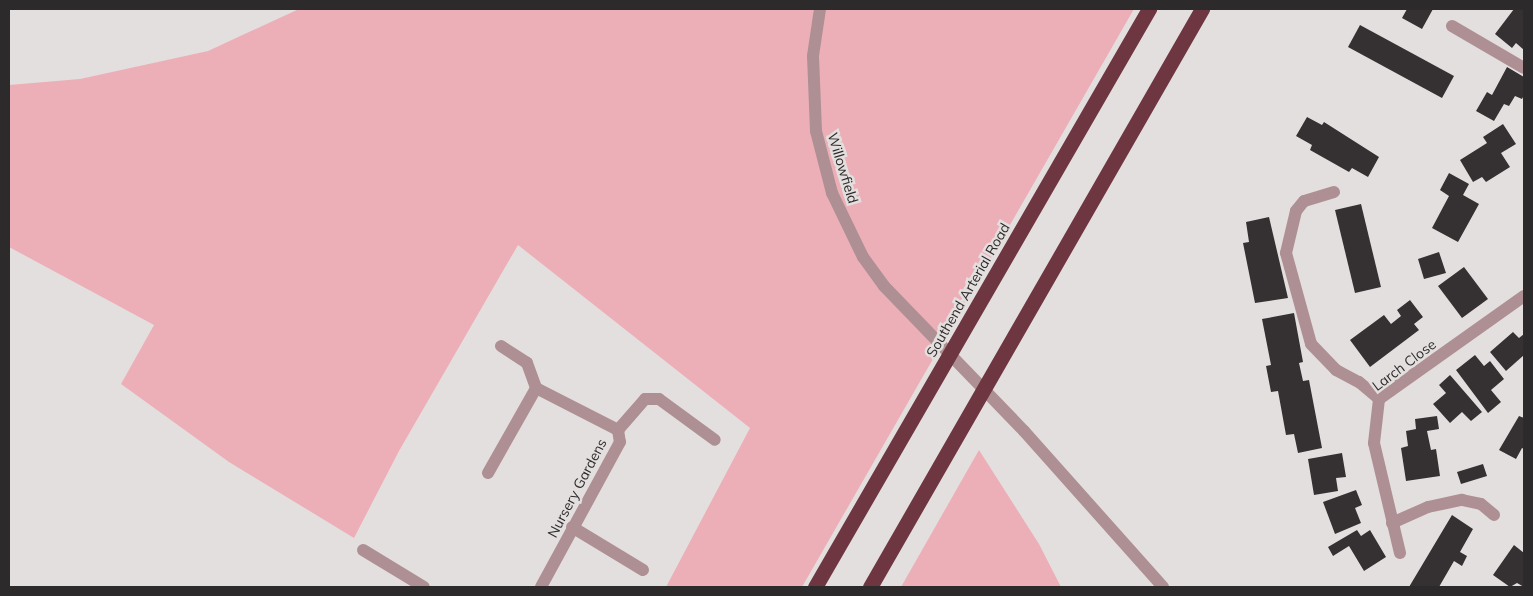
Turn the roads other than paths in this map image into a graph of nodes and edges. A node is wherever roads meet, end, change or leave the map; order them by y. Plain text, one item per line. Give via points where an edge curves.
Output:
1 (820, 9) edge
2 (1149, 9) edge
3 (1202, 9) edge
4 (1452, 26) dead end
5 (1524, 68) edge
6 (1334, 192) dead end
7 (1524, 296) edge
8 (502, 346) dead end
9 (536, 388) junction
10 (1379, 399) junction
11 (618, 430) junction
12 (715, 440) dead end
13 (488, 473) dead end
14 (1494, 515) dead end
15 (1392, 523) junction
16 (572, 527) junction
17 (363, 550) dead end
18 (1400, 553) dead end
19 (643, 570) dead end
20 (424, 587) edge
21 (541, 587) edge
22 (815, 587) edge
23 (870, 587) edge
24 (1163, 587) edge

1 - 24 street, Willowfield via 813,56 812,96 823,164 832,193 862,257 911,315 1024,431
2 - 22 highway, Southend Arterial Road
3 - 23 highway
4 - 5 street
6 - 10 street via 1304,201 1296,211 1286,253 1310,344 1336,370 1359,382
7 - 10 street, Larch Close
8 - 9 street via 527,363
9 - 11 street, Nursery Gardens
9 - 13 street
10 - 15 street, Larch Close via 1374,443
11 - 12 street via 645,399 659,399
11 - 16 street, Nursery Gardens via 620,442
14 - 15 street via 1481,504 1462,500 1428,507
15 - 18 street, Larch Close
16 - 19 street
16 - 21 street, Nursery Gardens
17 - 20 street

